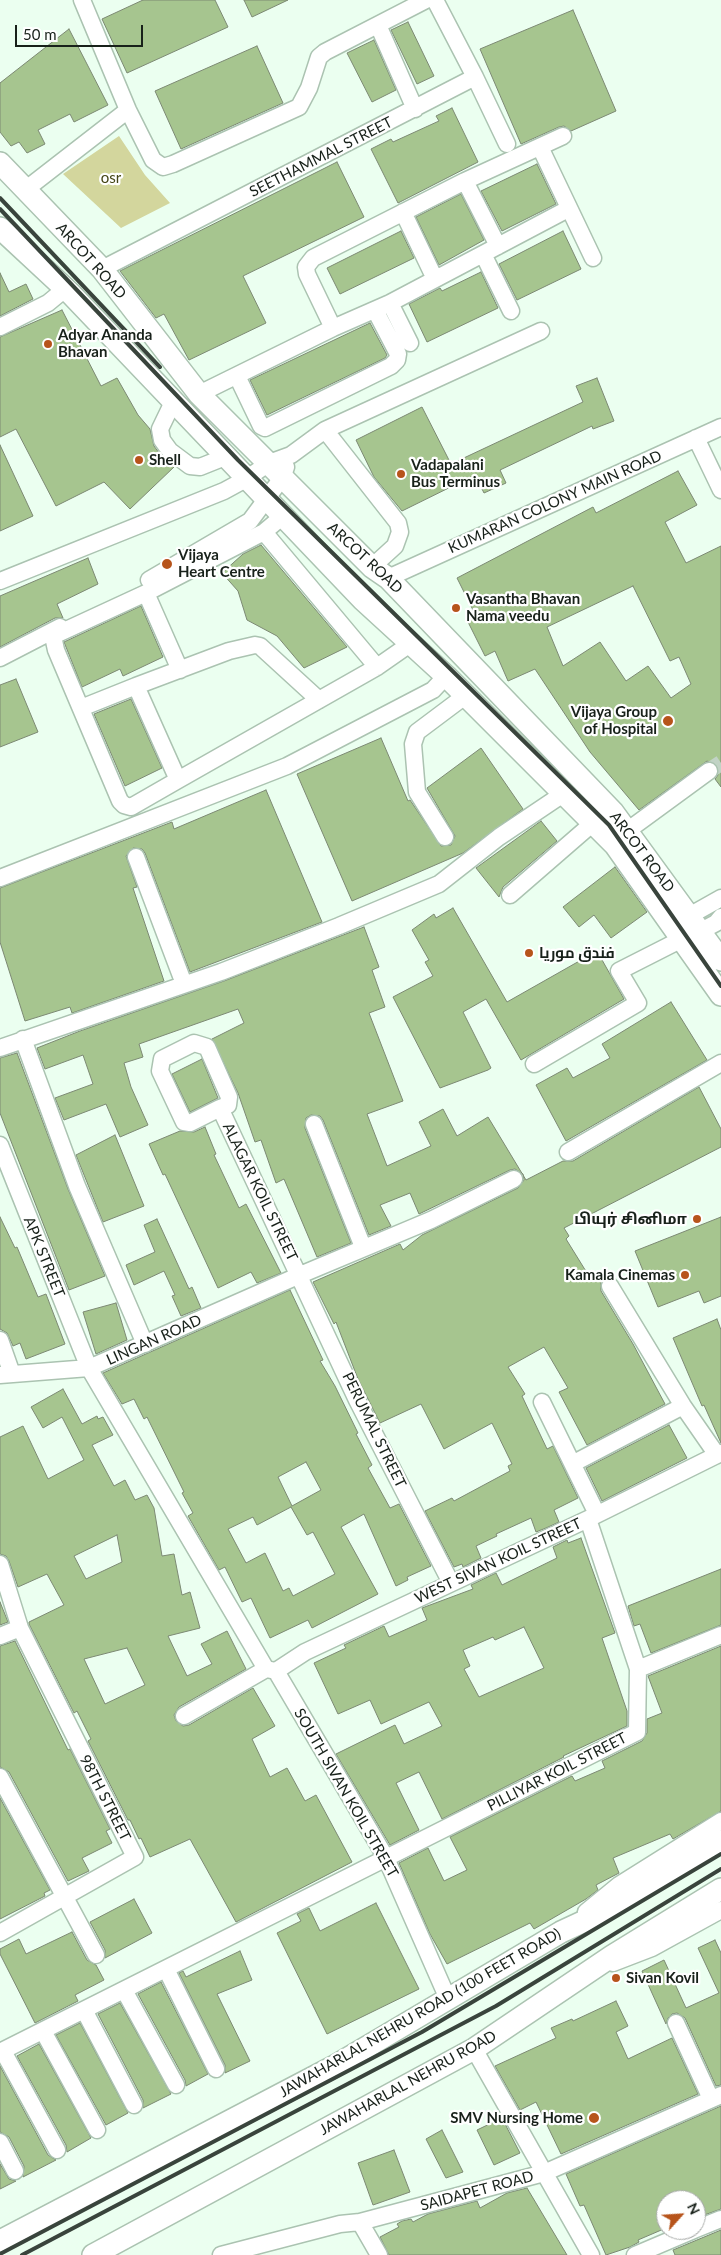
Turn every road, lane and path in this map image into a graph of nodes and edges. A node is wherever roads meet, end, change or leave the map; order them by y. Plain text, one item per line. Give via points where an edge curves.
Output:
1 (82, 0) edge
2 (426, 0) edge
3 (435, 0) edge
4 (378, 25) junction
5 (475, 77) junction
6 (415, 109) junction
7 (128, 110) junction
8 (563, 136) dead end
9 (507, 144) dead end
10 (540, 147) junction
11 (0, 163) edge
12 (465, 182) junction
13 (25, 190) junction
14 (568, 209) junction
15 (403, 212) junction
16 (0, 228) edge
17 (498, 246) junction
18 (483, 254) junction
19 (593, 258) dead end
20 (102, 269) junction
21 (435, 279) junction
22 (65, 289) junction
23 (390, 303) junction
24 (375, 310) junction
25 (511, 311) dead end
26 (0, 327) edge
27 (333, 328) junction
28 (541, 331) dead end
29 (410, 343) dead end
30 (237, 376) junction
31 (199, 394) junction
32 (173, 402) junction
33 (721, 427) edge
34 (325, 430) junction
35 (696, 438) junction
36 (225, 457) junction
37 (275, 470) junction
38 (246, 479) junction
39 (721, 490) edge
40 (265, 499) junction
41 (282, 516) junction
42 (264, 532) junction
43 (380, 572) junction
44 (0, 581) edge
45 (146, 593) junction
46 (410, 644) junction
47 (0, 658) edge
48 (377, 667) junction
49 (180, 670) junction
50 (446, 676) junction
51 (136, 686) junction
52 (465, 696) junction
53 (318, 700) junction
54 (81, 708) junction
55 (709, 771) tunnel mouth
56 (178, 780) junction
57 (563, 794) junction
58 (593, 824) junction
59 (627, 831) junction
60 (445, 837) dead end
61 (136, 857) dead end
62 (0, 878) edge
63 (510, 895) dead end
64 (721, 898) edge
65 (721, 917) edge
66 (704, 940) edge
67 (184, 984) junction
68 (721, 995) edge
69 (23, 1039) junction
70 (0, 1048) edge
71 (721, 1063) edge
72 (534, 1064) dead end
73 (220, 1108) junction
74 (314, 1124) dead end
75 (0, 1145) edge
76 (568, 1152) dead end
77 (514, 1179) dead end
78 (363, 1248) junction
79 (300, 1275) junction
80 (610, 1286) dead end
81 (0, 1340) edge
82 (145, 1344) junction
83 (89, 1368) junction
84 (6, 1374) edge
85 (542, 1402) dead end
86 (683, 1406) junction
87 (719, 1454) edge
88 (574, 1463) junction
89 (592, 1516) junction
90 (0, 1564) edge
91 (451, 1583) junction
92 (20, 1628) junction
93 (721, 1635) edge
94 (0, 1636) edge
95 (638, 1669) junction
96 (271, 1670) junction
97 (184, 1716) dead end
98 (0, 1777) edge
99 (721, 1821) edge
100 (721, 1841) edge
101 (386, 1858) junction
102 (721, 1889) edge
103 (63, 1896) junction
104 (721, 1910) edge
105 (561, 1932) junction
106 (0, 1933) edge
107 (96, 1955) dead end
108 (166, 1969) junction
109 (586, 1974) junction
110 (124, 1990) junction
111 (448, 1999) junction
112 (84, 2010) junction
113 (676, 2023) dead end
114 (43, 2031) junction
115 (474, 2049) junction
116 (1, 2052) edge
117 (216, 2069) dead end
118 (176, 2085) dead end
119 (716, 2097) edge
120 (134, 2105) dead end
121 (97, 2130) dead end
122 (0, 2142) edge
123 (57, 2150) dead end
124 (15, 2171) dead end
125 (544, 2173) junction
126 (721, 2219) edge
127 (360, 2222) junction
128 (706, 2225) edge
129 (0, 2240) edge
130 (671, 2240) edge
131 (93, 2255) edge
132 (221, 2255) edge
133 (379, 2255) edge
134 (591, 2255) edge
135 (635, 2255) edge

1 - 7 street
2 - 4 street
3 - 5 street
4 - 6 street
4 - 7 street via 319,58 300,107 173,164 162,167 152,160
5 - 6 street, SEETHAMMAL STREET
5 - 9 street
6 - 20 street, SEETHAMMAL STREET
7 - 13 street
8 - 10 street
10 - 12 street
10 - 14 street
11 - 13 main road, ARCOT ROAD
12 - 15 street
12 - 17 street
13 - 20 main road, ARCOT ROAD
14 - 17 street
14 - 19 street
15 - 21 street
15 - 27 street via 308,262 307,274
16 - 22 main road, ARCOT ROAD
17 - 18 street
18 - 21 street
18 - 25 street
20 - 31 main road, ARCOT ROAD
21 - 23 street
22 - 26 street via 48,303
22 - 32 main road, ARCOT ROAD
23 - 24 street
23 - 29 street
24 - 27 street
24 - 30 street via 398,354 397,360 391,366 265,428 260,426
27 - 30 street
28 - 34 street
30 - 31 street
31 - 37 main road, ARCOT ROAD
32 - 36 main road, ARCOT ROAD
32 - 36 street via 160,429 162,440 170,451 190,466 200,467
33 - 35 street, KUMARAN COLONY MAIN ROAD
34 - 37 street
34 - 43 street via 398,523 400,532 395,546
35 - 39 street
35 - 43 street, KUMARAN COLONY MAIN ROAD
36 - 38 main road, ARCOT ROAD
37 - 38 street
37 - 40 street
37 - 43 main road, ARCOT ROAD
38 - 40 main road, ARCOT ROAD
38 - 44 street via 224,491
40 - 41 main road, ARCOT ROAD
40 - 47 street via 250,521 138,586
41 - 42 street
41 - 46 main road, ARCOT ROAD
42 - 45 street
42 - 48 street
43 - 59 main road, ARCOT ROAD via 613,812
45 - 49 street
45 - 54 street via 53,636
46 - 48 street
46 - 50 main road, ARCOT ROAD
48 - 53 street
49 - 51 street
49 - 53 street via 255,644
50 - 52 main road, ARCOT ROAD
50 - 62 street via 434,690 287,766
51 - 54 street
51 - 56 street
52 - 57 main road, ARCOT ROAD
52 - 60 street via 417,732 413,744 418,792
53 - 56 street
54 - 56 street via 120,801 127,808
55 - 59 street
57 - 58 main road, ARCOT ROAD
57 - 67 street via 439,884 339,926
58 - 63 street
58 - 66 main road, ARCOT ROAD
59 - 66 main road, ARCOT ROAD
61 - 67 street
64 - 66 street
65 - 66 street
66 - 68 main road, ARCOT ROAD
66 - 72 street via 619,971 638,1003
67 - 69 street
69 - 70 street
69 - 82 street via 77,1186
71 - 76 street
73 - 73 street, ALAGAR KOIL STREET via 190,1123 184,1122 160,1071 162,1059 194,1043 203,1044 229,1097 228,1105
73 - 79 street, ALAGAR KOIL STREET
74 - 78 street
75 - 83 street, APK STREET
77 - 78 street, LINGAN ROAD via 431,1220
78 - 79 street, LINGAN ROAD
79 - 82 street, LINGAN ROAD
79 - 91 street, PERUMAL STREET via 358,1400
80 - 86 street
81 - 84 street
82 - 83 street, LINGAN ROAD
83 - 84 street, LINGAN ROAD
83 - 96 street, APK STREET
85 - 88 street, PILLIYAR KOIL STREET
86 - 87 street
86 - 88 street
87 - 89 street, WEST SIVAN KOIL STREET
88 - 89 street, PILLIYAR KOIL STREET
89 - 91 street, WEST SIVAN KOIL STREET
89 - 95 street, PILLIYAR KOIL STREET
90 - 92 street
91 - 96 street, WEST SIVAN KOIL STREET
92 - 94 street
92 - 103 street, 98TH STREET via 135,1857
93 - 95 street
95 - 101 street, PILLIYAR KOIL STREET via 637,1732
96 - 97 street, WEST SIVAN KOIL STREET
96 - 101 street, SOUTH SIVAN KOIL STREET
98 - 103 street
99 - 105 street, JAWAHARLAL NEHRU ROAD (100 FEET ROAD) via 619,1885
100 - 105 main road via 589,1919
101 - 108 street
101 - 111 street, SOUTH SIVAN KOIL STREET
102 - 109 main road
103 - 106 street, 98TH STREET
103 - 107 street
104 - 109 street, JAWAHARLAL NEHRU ROAD via 652,1948
105 - 111 main road, JAWAHARLAL NEHRU ROAD (100 FEET ROAD)
108 - 110 street
108 - 117 street
109 - 115 main road, JAWAHARLAL NEHRU ROAD
110 - 112 street
110 - 118 street
111 - 129 main road, JAWAHARLAL NEHRU ROAD (100 FEET ROAD) via 333,2067
112 - 114 street
112 - 120 street
113 - 119 street
114 - 116 street
114 - 121 street
115 - 125 street
115 - 131 main road, JAWAHARLAL NEHRU ROAD
116 - 123 street
119 - 125 street, SAIDAPET ROAD
122 - 124 street
125 - 127 street, SAIDAPET ROAD
125 - 134 street
126 - 128 street
127 - 132 street, SAIDAPET ROAD via 340,2224
127 - 133 street
130 - 135 street

